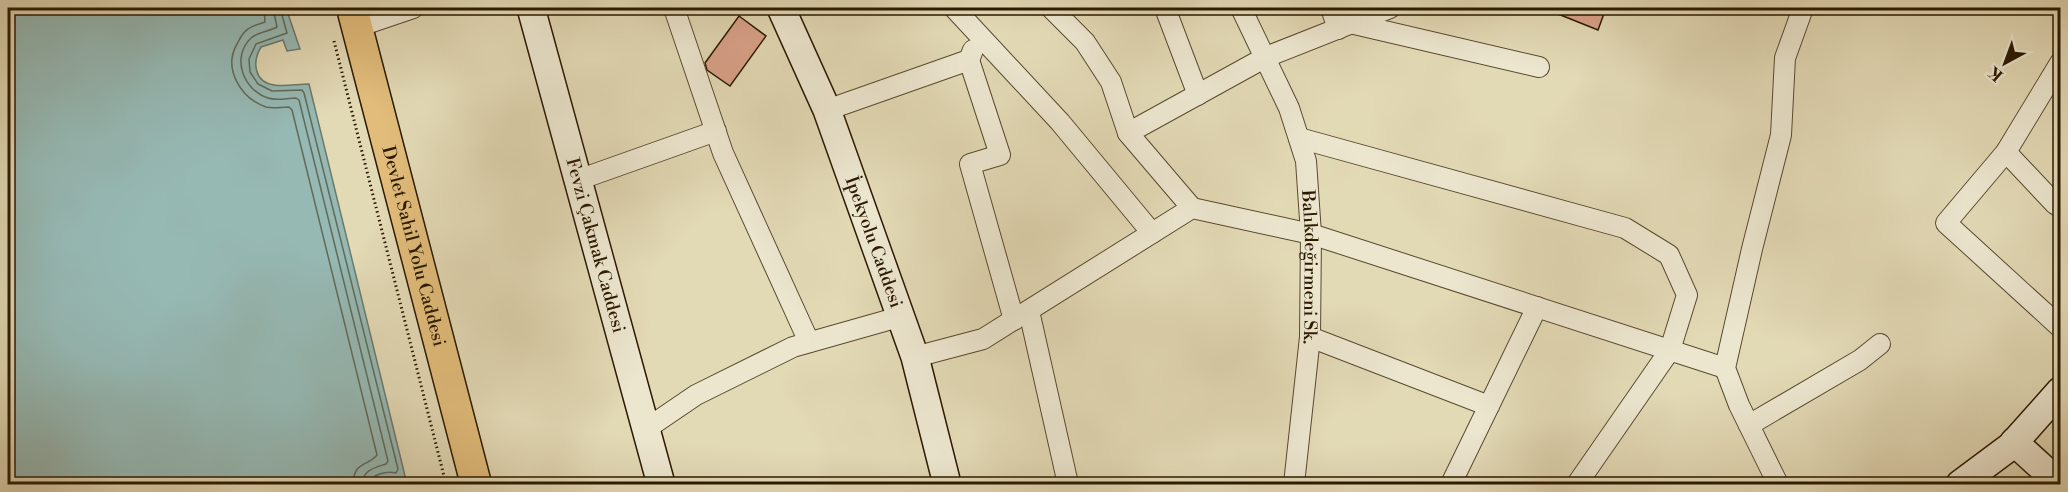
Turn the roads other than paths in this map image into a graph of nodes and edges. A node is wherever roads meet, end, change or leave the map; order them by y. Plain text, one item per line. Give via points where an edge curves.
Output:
1 (413, 8) edge
2 (531, 8) edge
3 (674, 8) edge
4 (781, 8) edge
5 (954, 8) edge
6 (1052, 8) edge
7 (1165, 8) edge
8 (1241, 8) edge
9 (1331, 8) edge
10 (1390, 8) edge
11 (1803, 8) edge
12 (345, 18) edge
13 (1344, 26) junction
14 (978, 34) junction
15 (1266, 57) junction
16 (969, 60) junction
17 (2061, 63) edge
18 (1539, 67) dead end
19 (1198, 95) junction
20 (827, 110) junction
21 (716, 131) junction
22 (1128, 133) junction
23 (1299, 138) junction
24 (2006, 152) junction
25 (578, 180) junction
26 (2061, 207) edge
27 (1192, 208) junction
28 (1152, 233) junction
29 (1311, 234) junction
30 (1537, 307) junction
31 (1021, 315) junction
32 (899, 317) junction
33 (2061, 327) edge
34 (1310, 337) junction
35 (809, 342) junction
36 (1880, 344) dead end
37 (1670, 350) junction
38 (915, 357) junction
39 (1725, 368) junction
40 (2061, 391) edge
41 (1489, 406) junction
42 (1749, 425) junction
43 (646, 429) junction
44 (2014, 442) junction
45 (463, 484) edge
46 (476, 484) edge
47 (661, 484) edge
48 (947, 484) edge
49 (1068, 484) edge
50 (1294, 484) edge
51 (1450, 484) edge
52 (1577, 484) edge
53 (1778, 484) edge
54 (1960, 484) edge
55 (2061, 484) edge

1 - 12 street
2 - 25 street, Fevzi Çakmak Caddesi
3 - 21 street
4 - 20 street, İpekyolu Caddesi
5 - 14 street
6 - 22 street via 1084,42 1111,82
7 - 19 street
8 - 15 street, Balıkdeğirmeni Sk.
9 - 13 street
10 - 13 street
11 - 39 street via 1785,58 1781,135
12 - 45 main road, Devlet Sahil Yolu Caddesi
12 - 46 main road, Devlet Sahil Yolu Caddesi
13 - 15 street
13 - 18 street
14 - 16 street
14 - 28 street via 1060,122
15 - 19 street
15 - 23 street, Balıkdeğirmeni Sk.
16 - 20 street
16 - 31 street via 1000,155 970,164
17 - 24 street
19 - 22 street
20 - 32 street, İpekyolu Caddesi
21 - 25 street
21 - 35 street
22 - 27 street
23 - 29 street, Balıkdeğirmeni Sk. via 1306,161
23 - 37 street via 1625,228 1669,255 1687,295
24 - 26 street
24 - 33 street via 1946,223
25 - 43 street, Fevzi Çakmak Caddesi
27 - 28 street
27 - 29 street
28 - 31 street
29 - 30 street
29 - 34 street, Balıkdeğirmeni Sk.
30 - 37 street
30 - 41 street
31 - 38 street via 983,339
31 - 49 street
32 - 35 street
32 - 38 street, İpekyolu Caddesi
34 - 41 street
34 - 50 street, Balıkdeğirmeni Sk.
35 - 43 street via 696,396
36 - 42 street via 1860,360
37 - 39 street
37 - 52 street
38 - 48 street, İpekyolu Caddesi
39 - 42 street
40 - 44 street
41 - 51 street
42 - 53 street
43 - 47 street, Fevzi Çakmak Caddesi
44 - 54 street
44 - 55 street

